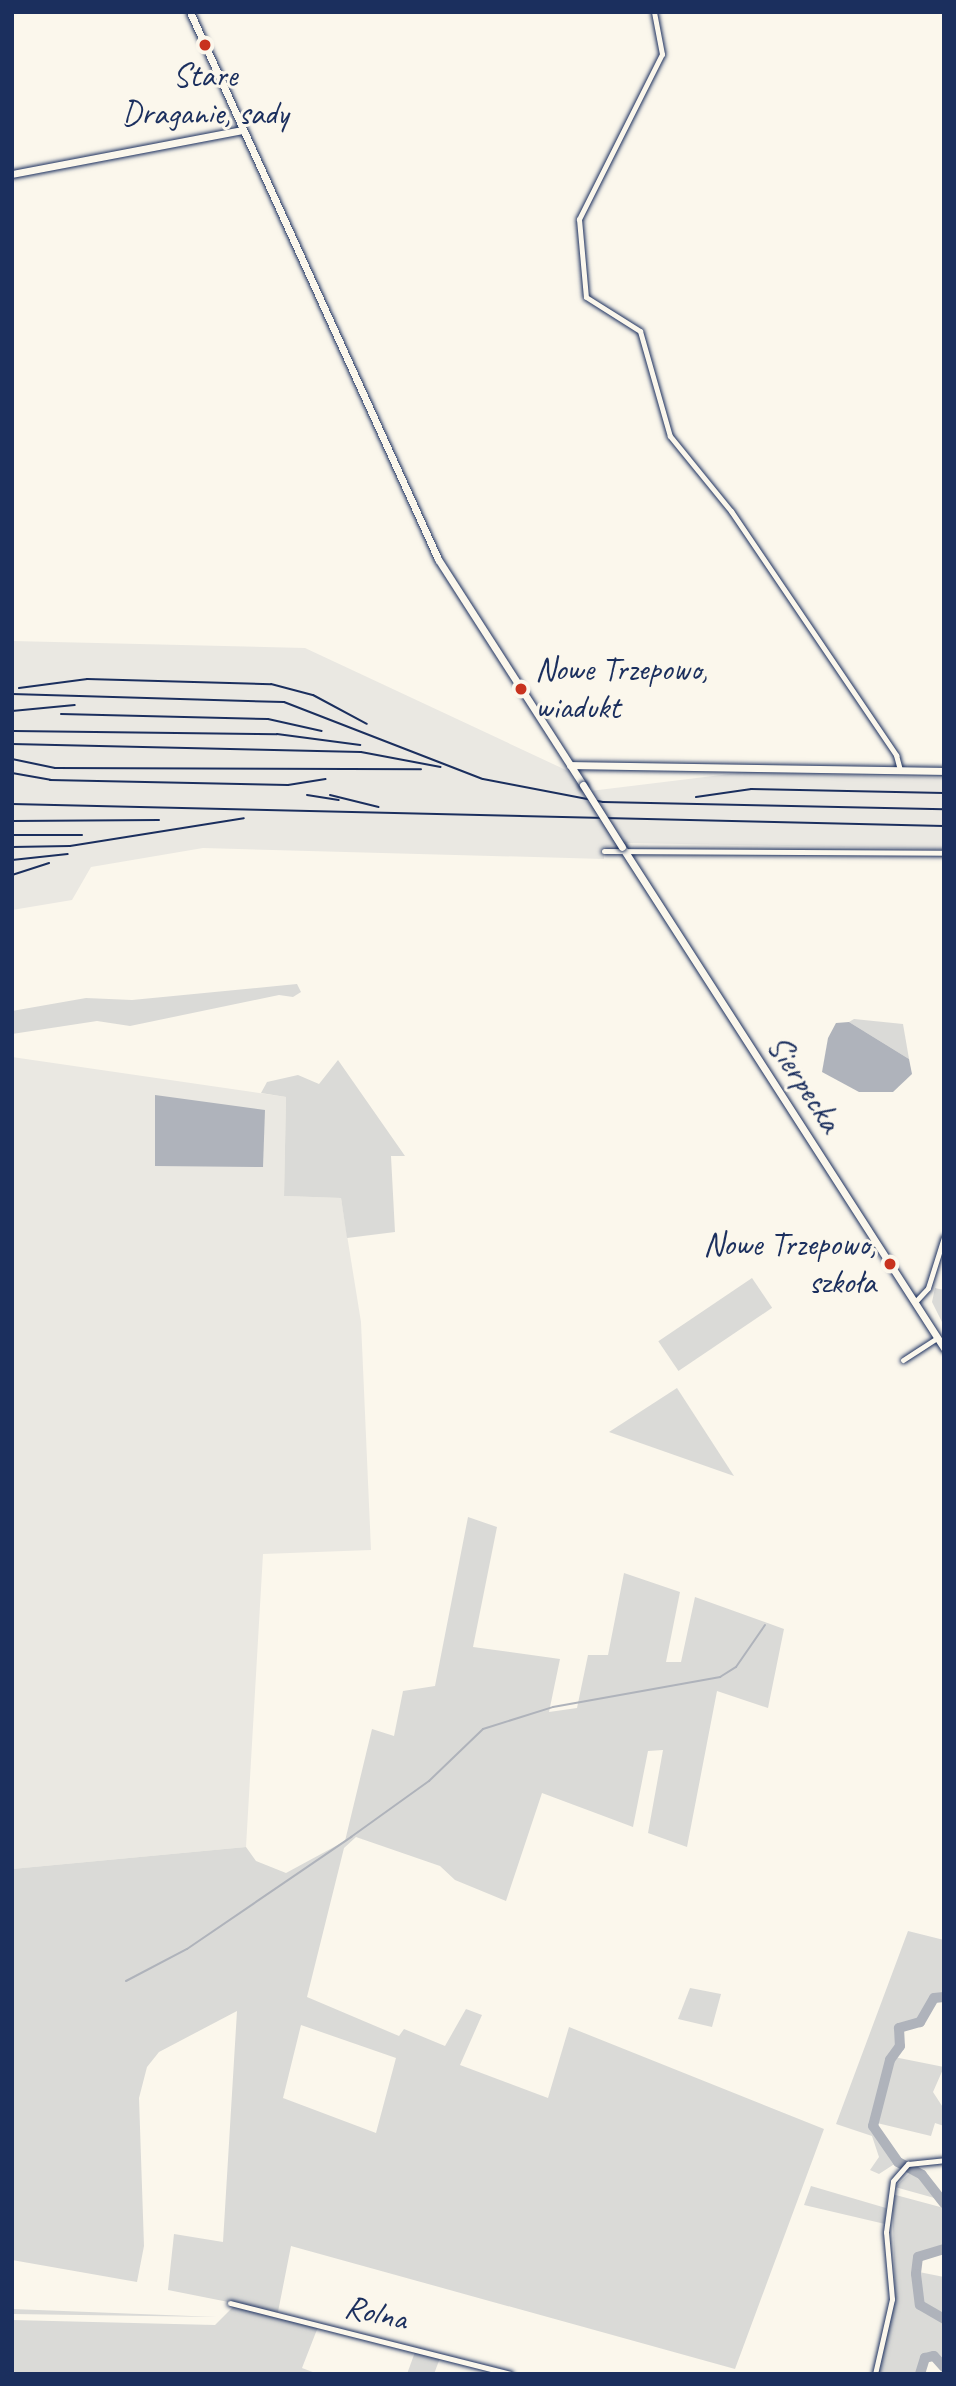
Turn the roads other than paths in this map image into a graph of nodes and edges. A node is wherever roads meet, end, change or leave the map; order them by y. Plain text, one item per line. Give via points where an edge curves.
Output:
1 (190, 12) edge
2 (654, 12) edge
3 (243, 130) junction
4 (12, 174) edge
5 (570, 765) junction
6 (900, 770) junction
7 (944, 771) edge
8 (623, 849) junction
9 (604, 852) dead end
10 (944, 853) edge
11 (944, 1237) edge
12 (915, 1302) junction
13 (937, 1338) junction
14 (944, 1348) edge
15 (903, 1360) dead end
16 (944, 2160) edge
17 (230, 2303) dead end
18 (510, 2374) edge
19 (875, 2374) edge

1 - 3 street, Sierpecka
2 - 6 street via 662,54 579,219 586,297 640,331 670,436 731,511 896,755
3 - 4 street
3 - 5 street, Sierpecka via 438,559
5 - 6 street
5 - 8 street, Sierpecka, bridge
6 - 7 street
8 - 9 street
8 - 10 street
8 - 12 street, Sierpecka
11 - 12 street via 928,1288
12 - 13 street, Sierpecka
13 - 14 street, Sierpecka
13 - 15 street
16 - 19 street via 907,2165 888,2197 892,2299
17 - 18 street, Rolna

